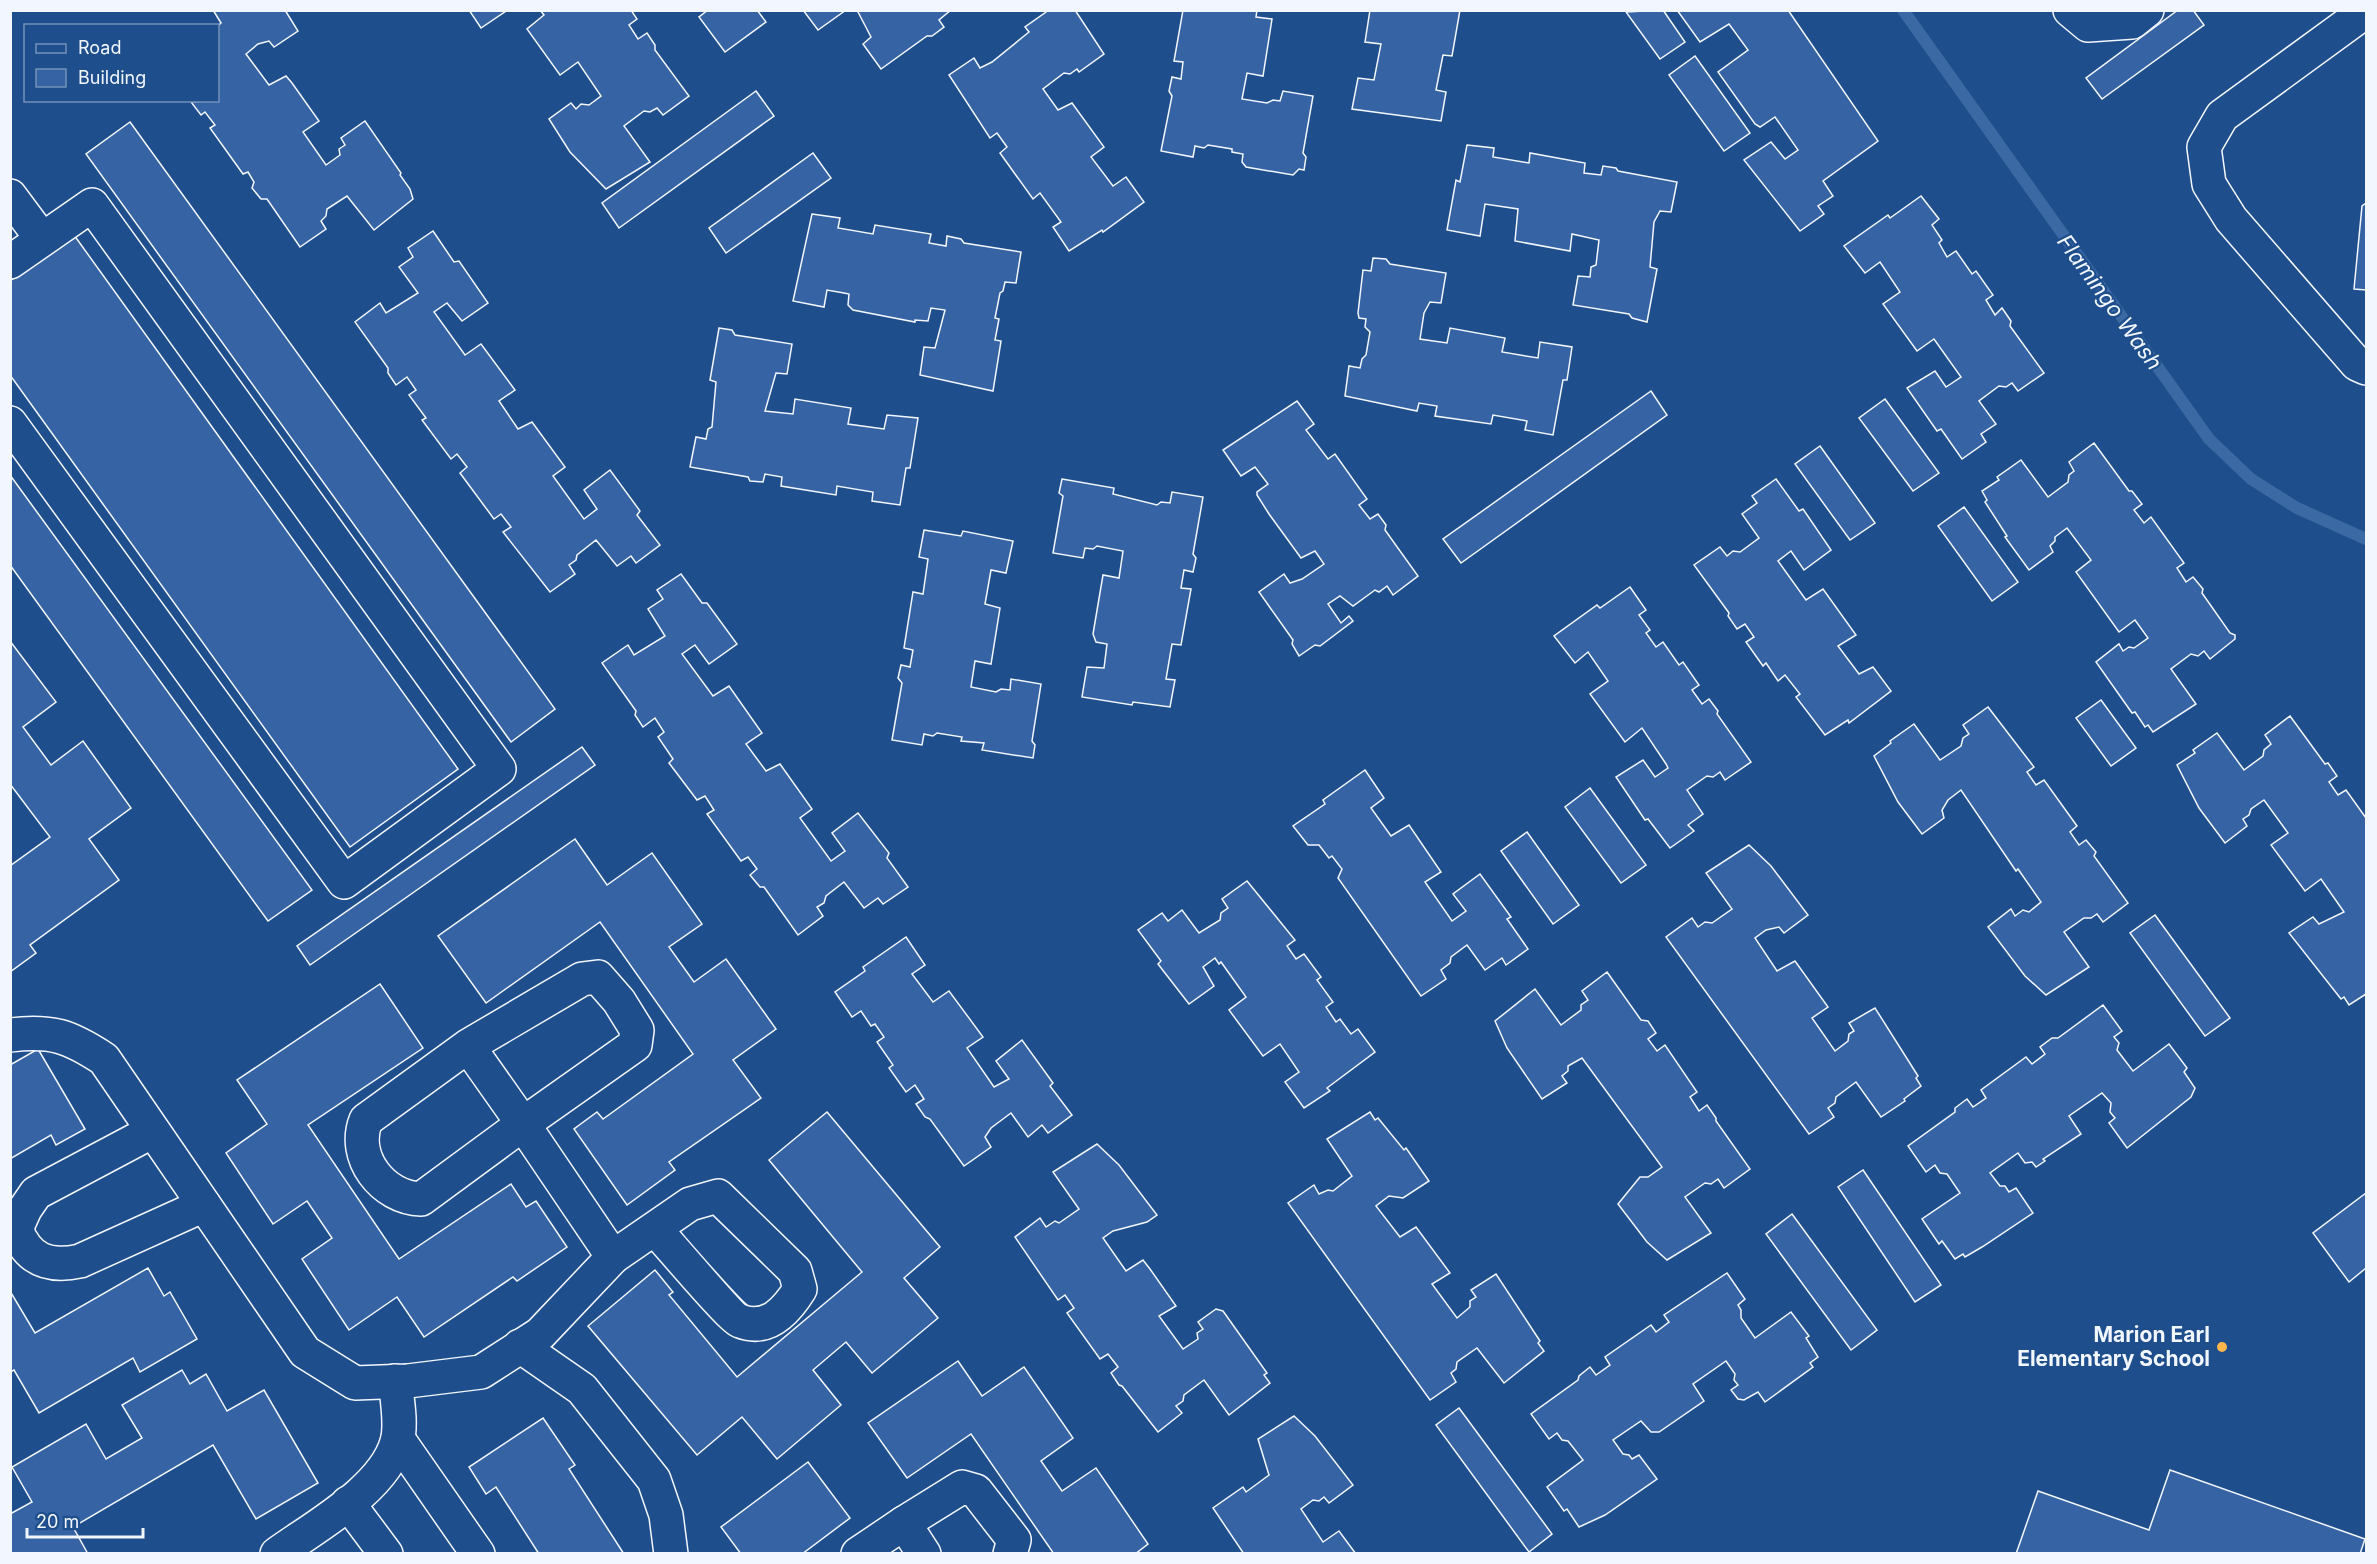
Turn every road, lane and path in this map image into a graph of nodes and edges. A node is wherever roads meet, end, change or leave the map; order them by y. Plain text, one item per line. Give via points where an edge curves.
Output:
1 (2070, 10) edge
2 (2147, 10) edge
3 (2367, 11) edge
4 (10, 196) edge
5 (42, 239) junction
6 (10, 262) edge
7 (2367, 368) edge
8 (10, 423) edge
9 (10, 1035) edge
10 (468, 1046) junction
11 (523, 1124) junction
12 (151, 1132) junction
13 (204, 1205) junction
14 (655, 1229) dead end
15 (613, 1257) junction
16 (520, 1346) junction
17 (395, 1381) junction
18 (398, 1439) junction
19 (348, 1503) junction
20 (904, 1523) junction
21 (277, 1554) edge
22 (386, 1554) edge
23 (478, 1554) edge
24 (670, 1554) edge
25 (858, 1554) edge
26 (924, 1554) edge
27 (1010, 1554) edge

1 - 2 lane via 2088,25 2132,22
3 - 7 lane via 2223,116 2204,147 2209,184 2231,219 2356,364
4 - 5 lane
5 - 6 lane
5 - 8 lane via 92,206 499,769 344,882
9 - 12 lane via 42,1031 74,1039 104,1059
10 - 11 lane
10 - 11 lane via 582,979 598,977 619,1001 637,1030 635,1045
10 - 11 lane via 366,1120 361,1152 372,1169 390,1192 421,1199
11 - 15 lane
12 - 13 lane
12 - 13 lane via 36,1193 16,1229 22,1245 46,1264 63,1265
13 - 17 lane via 305,1352 355,1383
14 - 15 lane
15 - 16 lane via 540,1334
16 - 17 lane via 481,1372
16 - 24 lane via 582,1389 654,1480 666,1515
17 - 18 lane
18 - 19 lane via 389,1464
18 - 23 lane
19 - 21 lane
19 - 22 lane
20 - 25 lane
20 - 26 lane
20 - 27 lane via 962,1487 976,1491 1014,1540

